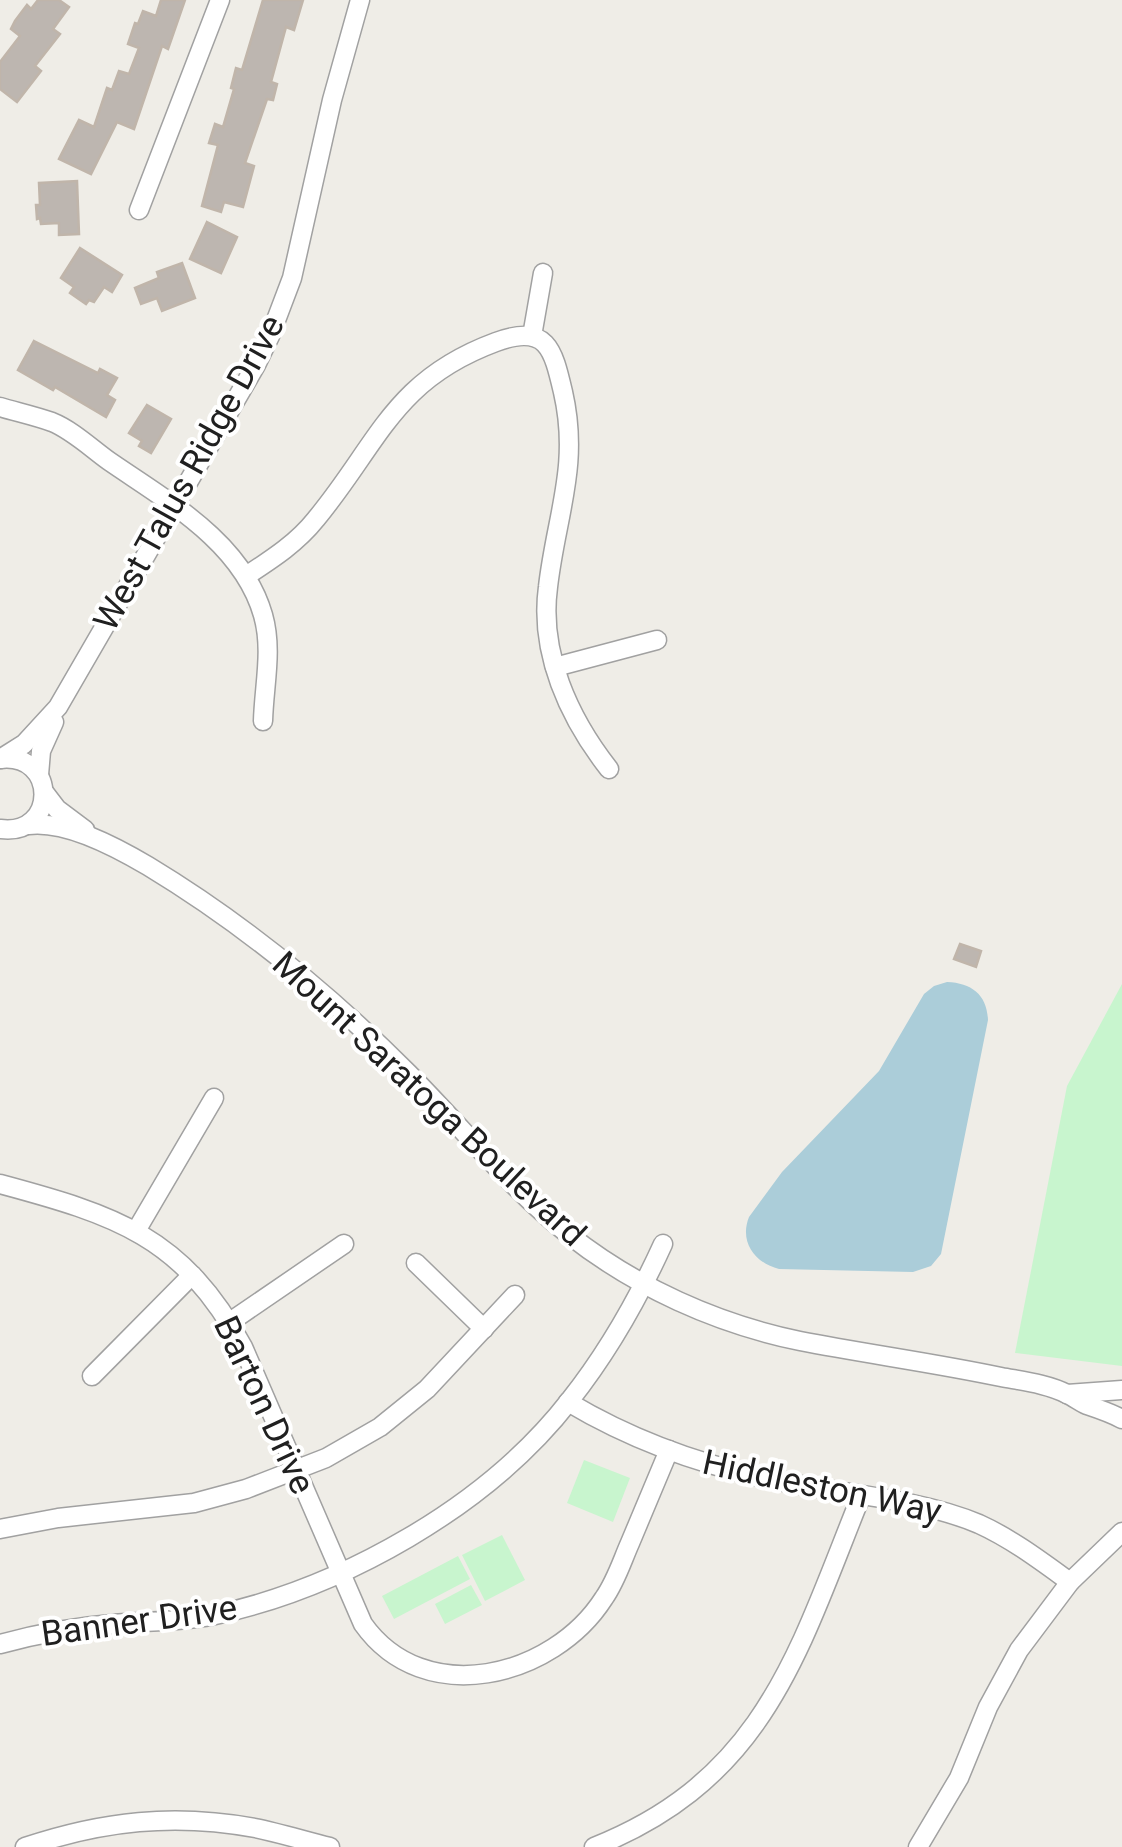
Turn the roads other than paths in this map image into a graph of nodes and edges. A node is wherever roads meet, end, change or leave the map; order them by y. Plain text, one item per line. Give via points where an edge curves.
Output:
1 (220, 0) edge
2 (360, 0) edge
3 (139, 210) dead end
4 (543, 273) dead end
5 (532, 336) junction
6 (0, 407) edge
7 (174, 506) junction
8 (246, 576) junction
9 (657, 640) dead end
10 (555, 667) junction
11 (58, 707) junction
12 (263, 721) dead end
13 (0, 759) edge
14 (609, 769) dead end
15 (42, 784) junction
16 (28, 825) junction
17 (3, 832) edge
18 (97, 840) junction
19 (214, 1098) dead end
20 (0, 1184) edge
21 (136, 1231) junction
22 (344, 1244) dead end
23 (663, 1244) dead end
24 (416, 1263) dead end
25 (192, 1275) junction
26 (645, 1284) junction
27 (514, 1295) dead end
28 (230, 1322) junction
29 (484, 1329) junction
30 (92, 1376) dead end
31 (1122, 1390) edge
32 (1068, 1394) junction
33 (568, 1402) junction
34 (1122, 1419) edge
35 (669, 1450) junction
36 (297, 1471) junction
37 (860, 1496) junction
38 (0, 1529) edge
39 (1122, 1532) edge
40 (341, 1574) junction
41 (1070, 1582) junction
42 (0, 1644) edge
43 (26, 1847) edge
44 (330, 1847) edge
45 (594, 1847) edge
46 (918, 1847) edge

1 - 3 street
2 - 7 street, West Talus Ridge Drive via 283,305 256,366
4 - 5 street
5 - 8 street via 480,348 413,390 305,532
5 - 10 street via 554,357 569,429 568,483 546,608
6 - 7 street via 54,423
7 - 8 street via 222,545
7 - 11 street, West Talus Ridge Drive
8 - 12 street via 268,641
9 - 10 street
10 - 14 street via 572,714
11 - 13 street, West Talus Ridge Drive via 31,738
11 - 15 street, West Talus Ridge Drive via 41,751
13 - 15 street via 26,763
15 - 16 street, West Talus Ridge Drive via 39,814
15 - 18 street, Mount Saratoga Boulevard via 58,809
16 - 17 street
16 - 18 street, Mount Saratoga Boulevard
18 - 26 street, Mount Saratoga Boulevard via 188,891 283,958 407,1072 544,1214
19 - 21 street
20 - 21 street, Barton Drive via 82,1207
21 - 25 street, Barton Drive
22 - 28 street
23 - 26 street, Banner Drive
24 - 29 street
25 - 28 street, Barton Drive
25 - 30 street
26 - 32 street, Mount Saratoga Boulevard via 778,1336
26 - 33 street, Banner Drive
27 - 29 street
28 - 36 street, Barton Drive
29 - 36 street via 405,1408 354,1444
31 - 32 street, Mount Saratoga Boulevard
32 - 34 street, Mount Saratoga Boulevard
33 - 35 street, Hiddleston Way
33 - 40 street, Banner Drive via 469,1496
35 - 37 street, Hiddleston Way via 733,1471
35 - 40 street, Barton Drive via 604,1599 566,1640 535,1659 456,1676 408,1663 370,1634
36 - 38 street via 194,1503
36 - 40 street, Barton Drive
37 - 41 street, Hiddleston Way via 980,1525
37 - 45 street via 798,1652 757,1723 686,1796
39 - 41 street
40 - 42 street, Banner Drive via 206,1617 88,1626
41 - 46 street via 1002,1678 959,1778
43 - 44 street via 126,1822 190,1820

